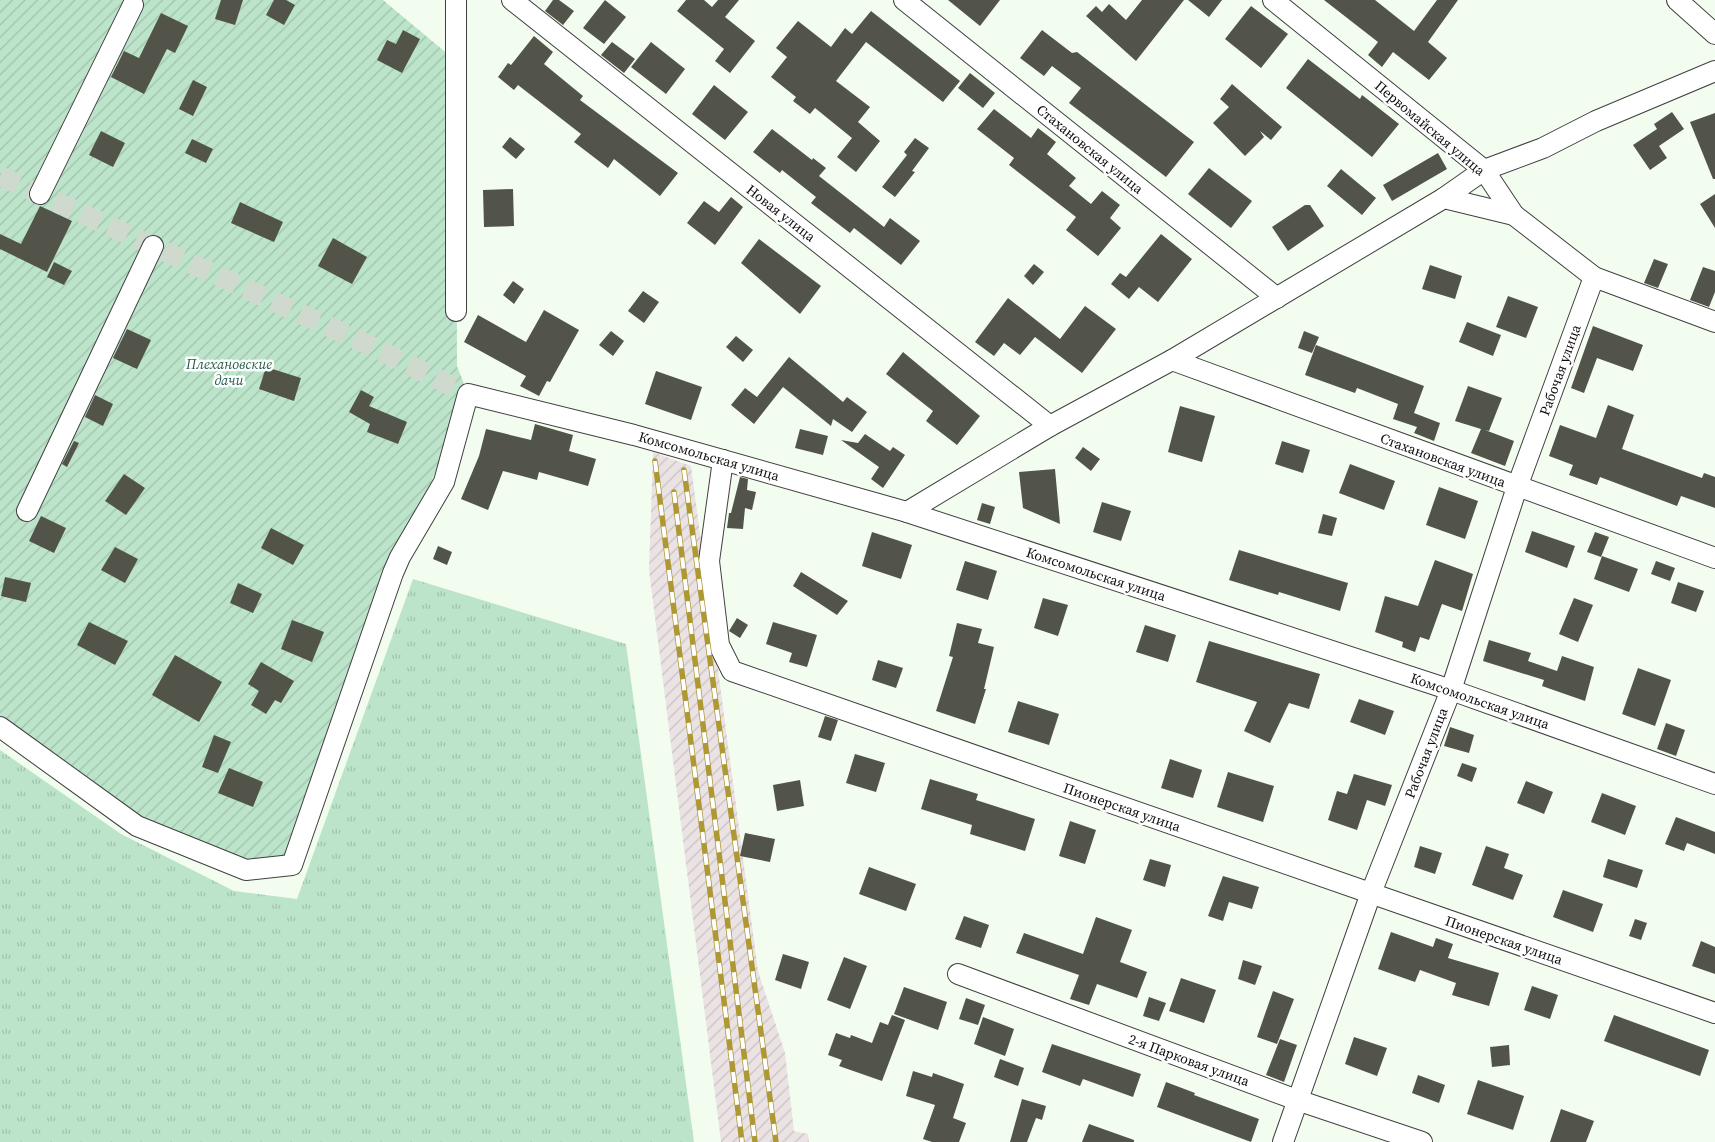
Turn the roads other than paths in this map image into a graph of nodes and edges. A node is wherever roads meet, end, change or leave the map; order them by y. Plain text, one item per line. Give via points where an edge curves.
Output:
1 (456, 0) edge
2 (512, 0) edge
3 (904, 0) edge
4 (1272, 0) edge
5 (1676, 0) edge
6 (133, 5) dead end
7 (1715, 34) edge
8 (1715, 72) edge
9 (1484, 170) junction
10 (40, 194) dead end
11 (1444, 198) junction
12 (1514, 215) junction
13 (153, 246) dead end
14 (1594, 277) junction
15 (1277, 298) junction
16 (456, 311) dead end
17 (1715, 322) edge
18 (1172, 360) junction
19 (1050, 426) junction
20 (723, 460) junction
21 (1517, 487) junction
22 (27, 511) dead end
23 (907, 512) junction
24 (1715, 558) edge
25 (1451, 690) junction
26 (0, 727) edge
27 (1715, 784) edge
28 (1371, 893) junction
29 (958, 974) dead end
30 (1715, 1013) edge
31 (1297, 1100) junction
32 (1283, 1142) edge
33 (1422, 1142) edge

1 - 16 street
2 - 19 street, Новая улица
3 - 15 street, Стахановская улица
4 - 9 street, Первомайская улица
5 - 7 street
6 - 10 street
8 - 9 street via 1596,121 1543,148
9 - 11 street
9 - 12 street, Первомайская улица
11 - 12 street
11 - 15 street
12 - 14 street, Первомайская улица
13 - 22 street
14 - 17 street, Первомайская улица
14 - 21 street, Рабочая улица
15 - 18 street
18 - 19 street
18 - 21 street, Стахановская улица
19 - 23 street
20 - 23 street, Комсомольская улица
20 - 26 street, Комсомольская улица via 468,394 444,482 393,573 292,865 246,870 137,826
20 - 28 street, Пионерская улица via 709,561 718,645 732,671
21 - 24 street, Стахановская улица
21 - 25 street, Рабочая улица
23 - 25 street, Комсомольская улица
25 - 27 street, Комсомольская улица
25 - 28 street, Рабочая улица
28 - 30 street, Пионерская улица
28 - 31 street, Рабочая улица
29 - 31 street, 2-я Парковая улица
31 - 32 street, Рабочая улица
31 - 33 street, 2-я Парковая улица

